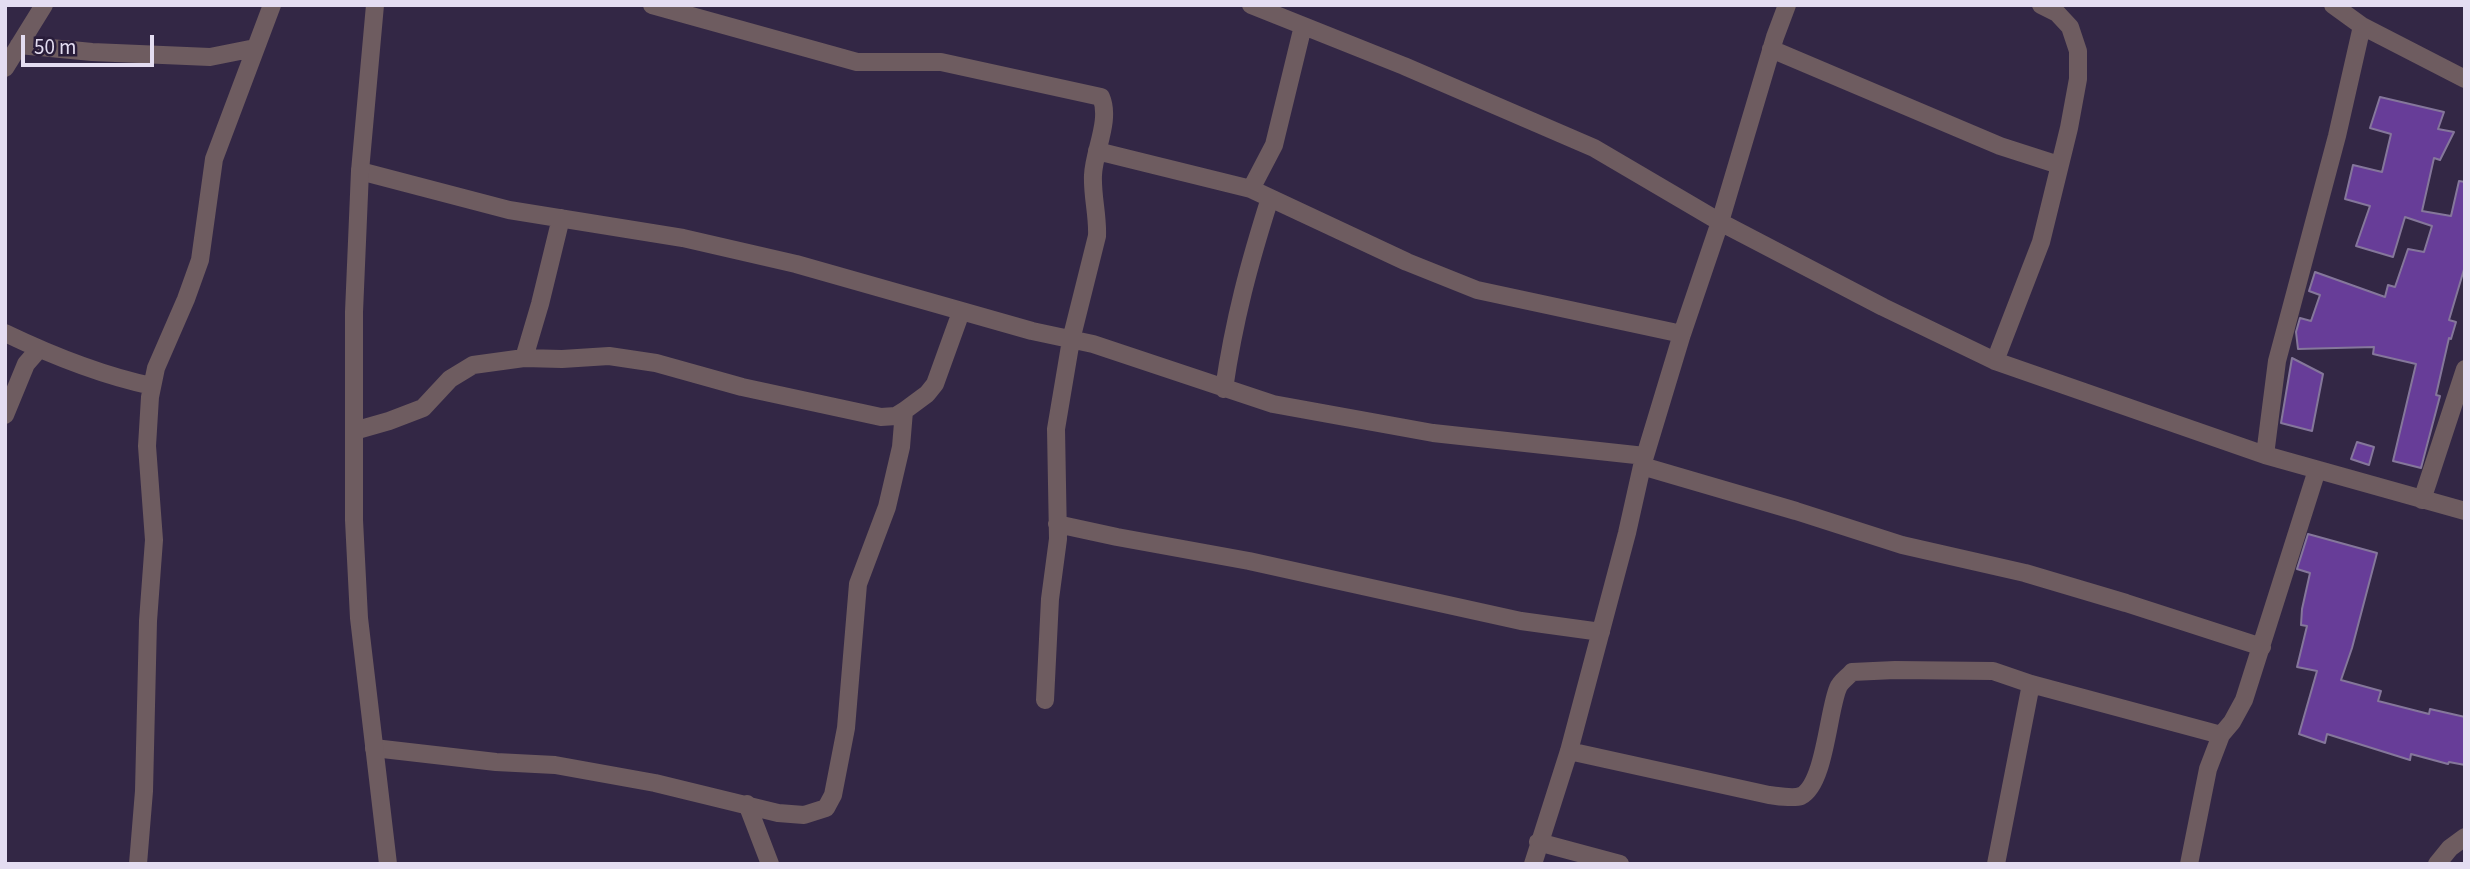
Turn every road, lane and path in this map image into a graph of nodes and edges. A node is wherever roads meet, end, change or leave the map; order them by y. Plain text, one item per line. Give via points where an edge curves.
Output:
1 (44, 5) edge
2 (272, 5) edge
3 (375, 5) edge
4 (652, 5) edge
5 (1251, 5) edge
6 (1787, 5) edge
7 (2041, 5) edge
8 (2333, 5) edge
9 (1303, 26) junction
10 (2362, 26) junction
11 (19, 46) junction
12 (255, 48) junction
13 (1771, 49) junction
14 (5, 68) edge
15 (2465, 79) edge
16 (1097, 151) junction
17 (2059, 165) junction
18 (360, 172) junction
19 (1251, 189) junction
20 (1270, 198) junction
21 (561, 218) junction
22 (1720, 222) junction
23 (961, 312) junction
24 (1682, 334) junction
25 (13, 337) edge
26 (1071, 340) junction
27 (39, 349) junction
28 (524, 358) junction
29 (1995, 361) junction
30 (26, 364) junction
31 (2465, 369) edge
32 (152, 386) junction
33 (1224, 389) junction
34 (904, 411) junction
35 (5, 415) edge
36 (354, 431) junction
37 (2264, 455) junction
38 (1643, 461) junction
39 (2317, 470) junction
40 (2422, 500) junction
41 (2465, 511) edge
42 (1057, 524) junction
43 (1601, 632) junction
44 (2262, 647) junction
45 (2031, 684) junction
46 (1045, 700) dead end
47 (2221, 735) junction
48 (374, 748) junction
49 (1569, 751) junction
50 (747, 804) junction
51 (2465, 837) edge
52 (1538, 842) junction
53 (138, 864) edge
54 (388, 864) edge
55 (770, 864) edge
56 (1532, 864) edge
57 (1620, 864) edge
58 (1997, 864) edge
59 (2189, 864) edge
60 (2437, 864) edge

1 - 11 street
2 - 12 street
3 - 18 street
4 - 16 street via 856,62 941,62 1093,94 1101,97 1104,106
5 - 9 street
6 - 13 street
7 - 17 street via 2057,12 2070,27 2078,51 2074,104
8 - 10 street
9 - 19 street via 1275,145
9 - 22 street via 1594,148
10 - 15 street
10 - 37 street via 2277,362
11 - 12 street via 211,57
11 - 14 street
12 - 32 street via 214,159 200,260
13 - 17 street via 2000,146
13 - 22 street
16 - 19 street
16 - 26 street via 1092,193 1097,236
17 - 29 street via 2041,242
18 - 21 street via 509,210
18 - 36 street
19 - 20 street
20 - 24 street via 1477,289
20 - 33 street via 1246,273
21 - 23 street via 683,238 796,264
21 - 28 street
22 - 24 street
22 - 29 street
23 - 26 street
23 - 34 street via 934,384
24 - 38 street
25 - 27 street
25 - 30 street
26 - 33 street
26 - 42 street via 1056,429
27 - 30 street
27 - 32 street via 111,377
28 - 34 street via 609,356 656,363 870,416 896,416
28 - 36 street via 474,365 450,379 423,408
29 - 37 street
30 - 35 street
31 - 40 street
32 - 53 street via 147,446 154,540
33 - 38 street via 1273,404 1433,433
34 - 50 street via 889,500 858,584 846,728 833,796 826,808 804,815
36 - 48 street via 359,618
37 - 39 street
38 - 43 street
38 - 44 street via 1902,545 2025,573
39 - 40 street
39 - 44 street
40 - 41 street
42 - 43 street via 1521,621
42 - 46 street
43 - 49 street
44 - 47 street via 2244,700
45 - 47 street
45 - 49 street via 1993,671 1852,672 1838,687 1817,773 1810,789 1799,797 1769,795
45 - 58 street
47 - 59 street via 2208,769
48 - 50 street via 555,765
48 - 54 street
49 - 52 street
50 - 55 street
51 - 60 street
52 - 56 street
52 - 57 street

